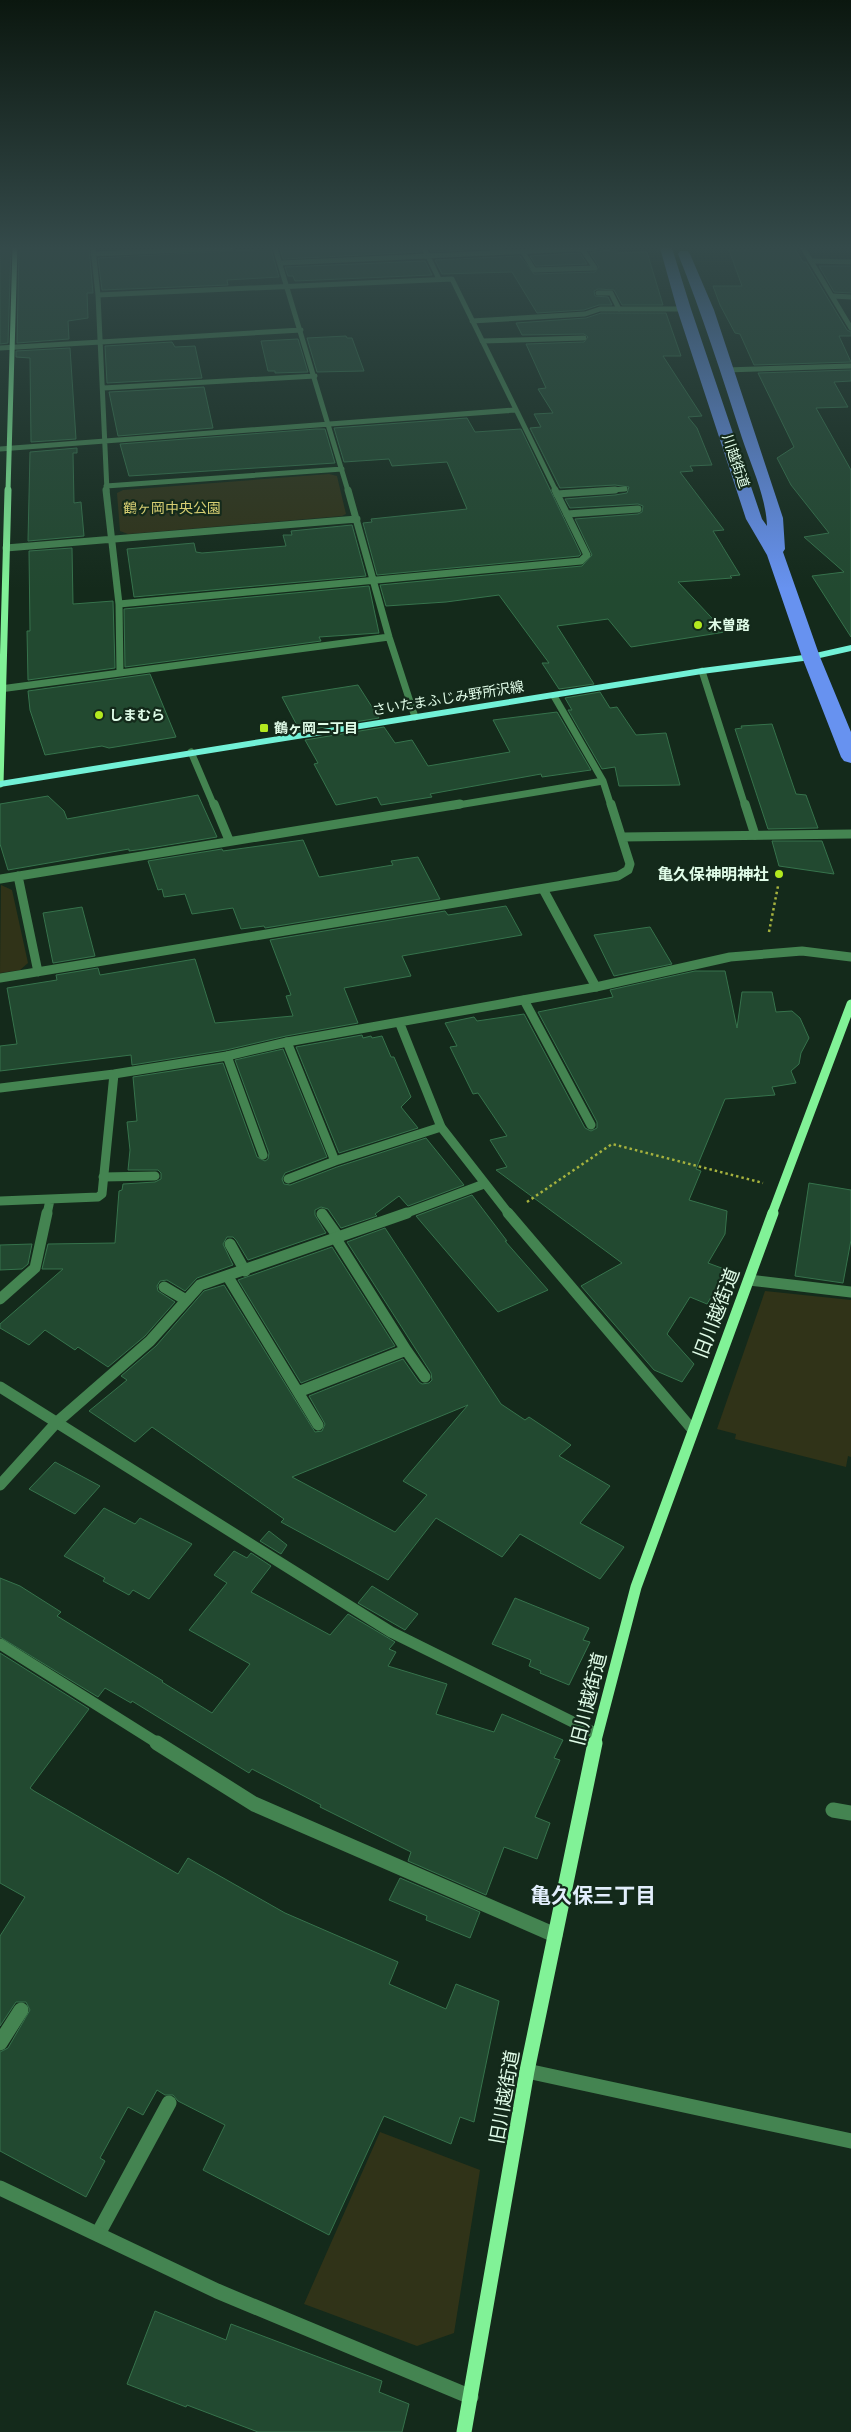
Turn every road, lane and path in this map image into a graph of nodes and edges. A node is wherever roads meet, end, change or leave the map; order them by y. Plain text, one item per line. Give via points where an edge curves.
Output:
1 (12, 361) edge
2 (101, 361) edge
3 (311, 361) edge
4 (492, 361) edge
5 (701, 361) edge
6 (723, 361) edge
7 (851, 366) edge
8 (726, 370) junction
9 (315, 376) junction
10 (103, 388) junction
11 (515, 410) junction
12 (327, 424) junction
13 (105, 441) junction
14 (9, 449) junction
15 (0, 450) edge
16 (342, 469) junction
17 (106, 486) junction
18 (625, 489) dead end
19 (557, 494) junction
20 (638, 509) dead end
21 (567, 514) junction
22 (357, 519) junction
23 (114, 539) junction
24 (6, 548) junction
25 (776, 555) junction
26 (3, 580) edge
27 (372, 580) junction
28 (119, 604) junction
29 (389, 638) junction
30 (851, 648) edge
31 (811, 657) junction
32 (702, 671) junction
33 (120, 673) junction
34 (1, 688) edge
35 (554, 696) junction
36 (415, 717) junction
37 (190, 752) junction
38 (851, 758) edge
39 (603, 781) junction
40 (0, 784) edge
41 (851, 834) edge
42 (755, 835) junction
43 (622, 837) junction
44 (229, 840) junction
45 (18, 876) junction
46 (0, 879) edge
47 (778, 886) dead end
48 (543, 889) junction
49 (765, 955) junction
50 (851, 957) edge
51 (38, 972) junction
52 (0, 978) edge
53 (596, 988) junction
54 (524, 1000) junction
55 (851, 1004) edge
56 (400, 1024) junction
57 (287, 1042) junction
58 (227, 1056) junction
59 (114, 1074) junction
60 (0, 1088) edge
61 (591, 1125) dead end
62 (441, 1127) junction
63 (263, 1155) dead end
64 (335, 1161) junction
65 (155, 1176) dead end
66 (103, 1177) junction
67 (288, 1179) dead end
68 (484, 1184) junction
69 (782, 1188) junction
70 (0, 1200) edge
71 (50, 1200) junction
72 (322, 1214) dead end
73 (510, 1214) junction
74 (337, 1238) junction
75 (230, 1244) dead end
76 (245, 1271) junction
77 (228, 1277) junction
78 (749, 1280) junction
79 (164, 1287) dead end
80 (851, 1292) edge
81 (0, 1299) edge
82 (186, 1300) junction
83 (406, 1350) junction
84 (425, 1377) dead end
85 (0, 1388) edge
86 (298, 1392) junction
87 (56, 1423) junction
88 (318, 1425) dead end
89 (692, 1429) junction
90 (0, 1485) edge
91 (0, 1644) edge
92 (598, 1734) junction
93 (833, 1810) dead end
94 (851, 1814) edge
95 (555, 1935) junction
96 (20, 2010) dead end
97 (0, 2043) edge
98 (527, 2071) junction
99 (169, 2103) dead end
100 (851, 2141) edge
101 (0, 2188) edge
102 (98, 2234) junction
103 (471, 2397) junction
104 (464, 2432) edge

1 - 14 street
2 - 10 street
3 - 9 street
4 - 11 street
5 - 25 highway, 川越街道 via 754,519
6 - 8 highway, 川越街道
7 - 8 street
8 - 25 highway, 川越街道 via 775,518
9 - 10 street
9 - 12 street
10 - 13 street
11 - 12 street
11 - 19 street
12 - 13 street
12 - 16 street
13 - 14 street
13 - 17 street
14 - 15 street
14 - 24 street
16 - 17 street
16 - 22 street
17 - 23 street
18 - 19 street
19 - 21 street
20 - 21 street
21 - 27 street via 587,555 581,561
22 - 23 street
22 - 27 street
23 - 24 street
23 - 28 street
24 - 26 street
25 - 31 highway, 川越街道
26 - 34 street
27 - 28 street
27 - 29 street
28 - 33 street
29 - 33 street
29 - 36 street
30 - 31 main road, さいたまふじみ野所沢線
31 - 32 main road, さいたまふじみ野所沢線
31 - 38 highway, 川越街道
32 - 35 main road, さいたまふじみ野所沢線
32 - 42 street
33 - 34 street
34 - 40 street
35 - 36 main road, さいたまふじみ野所沢線
35 - 39 street
36 - 37 main road, さいたまふじみ野所沢線
37 - 40 main road, さいたまふじみ野所沢線
37 - 44 street
39 - 43 street
39 - 44 street
41 - 42 street
42 - 43 street
43 - 48 street via 630,864 628,870 618,876
44 - 45 street
45 - 46 street
45 - 51 street
47 - 49 path
48 - 51 street
48 - 53 street
49 - 50 street via 802,951
49 - 53 street via 730,957
51 - 52 street
53 - 54 street
54 - 56 street
54 - 61 street
55 - 69 street, 旧川越街道
56 - 57 street
56 - 62 street
57 - 58 street
57 - 64 street
58 - 59 street
58 - 63 street
59 - 60 street
59 - 66 street
62 - 64 street
62 - 68 street
64 - 67 street
65 - 66 street
66 - 71 street via 102,1194 98,1197
68 - 73 street
68 - 74 street
69 - 73 path via 612,1144
69 - 78 street, 旧川越街道
70 - 71 street
71 - 81 street via 36,1268
72 - 74 street
73 - 89 street
74 - 76 street
74 - 83 street
75 - 76 street
76 - 77 street
77 - 82 street via 200,1286
77 - 86 street
78 - 80 street
78 - 89 street, 旧川越街道
79 - 82 street
82 - 87 street via 150,1341
83 - 84 street
83 - 86 street
85 - 87 street
86 - 88 street
87 - 90 street
87 - 92 street via 391,1632
89 - 92 street, 旧川越街道 via 636,1587
91 - 95 street via 254,1804
92 - 95 street, 旧川越街道
93 - 94 street
95 - 98 street, 旧川越街道
96 - 97 street
98 - 100 street
98 - 103 street, 旧川越街道
99 - 102 street
101 - 102 street
102 - 103 street via 217,2291
103 - 104 street, 旧川越街道

